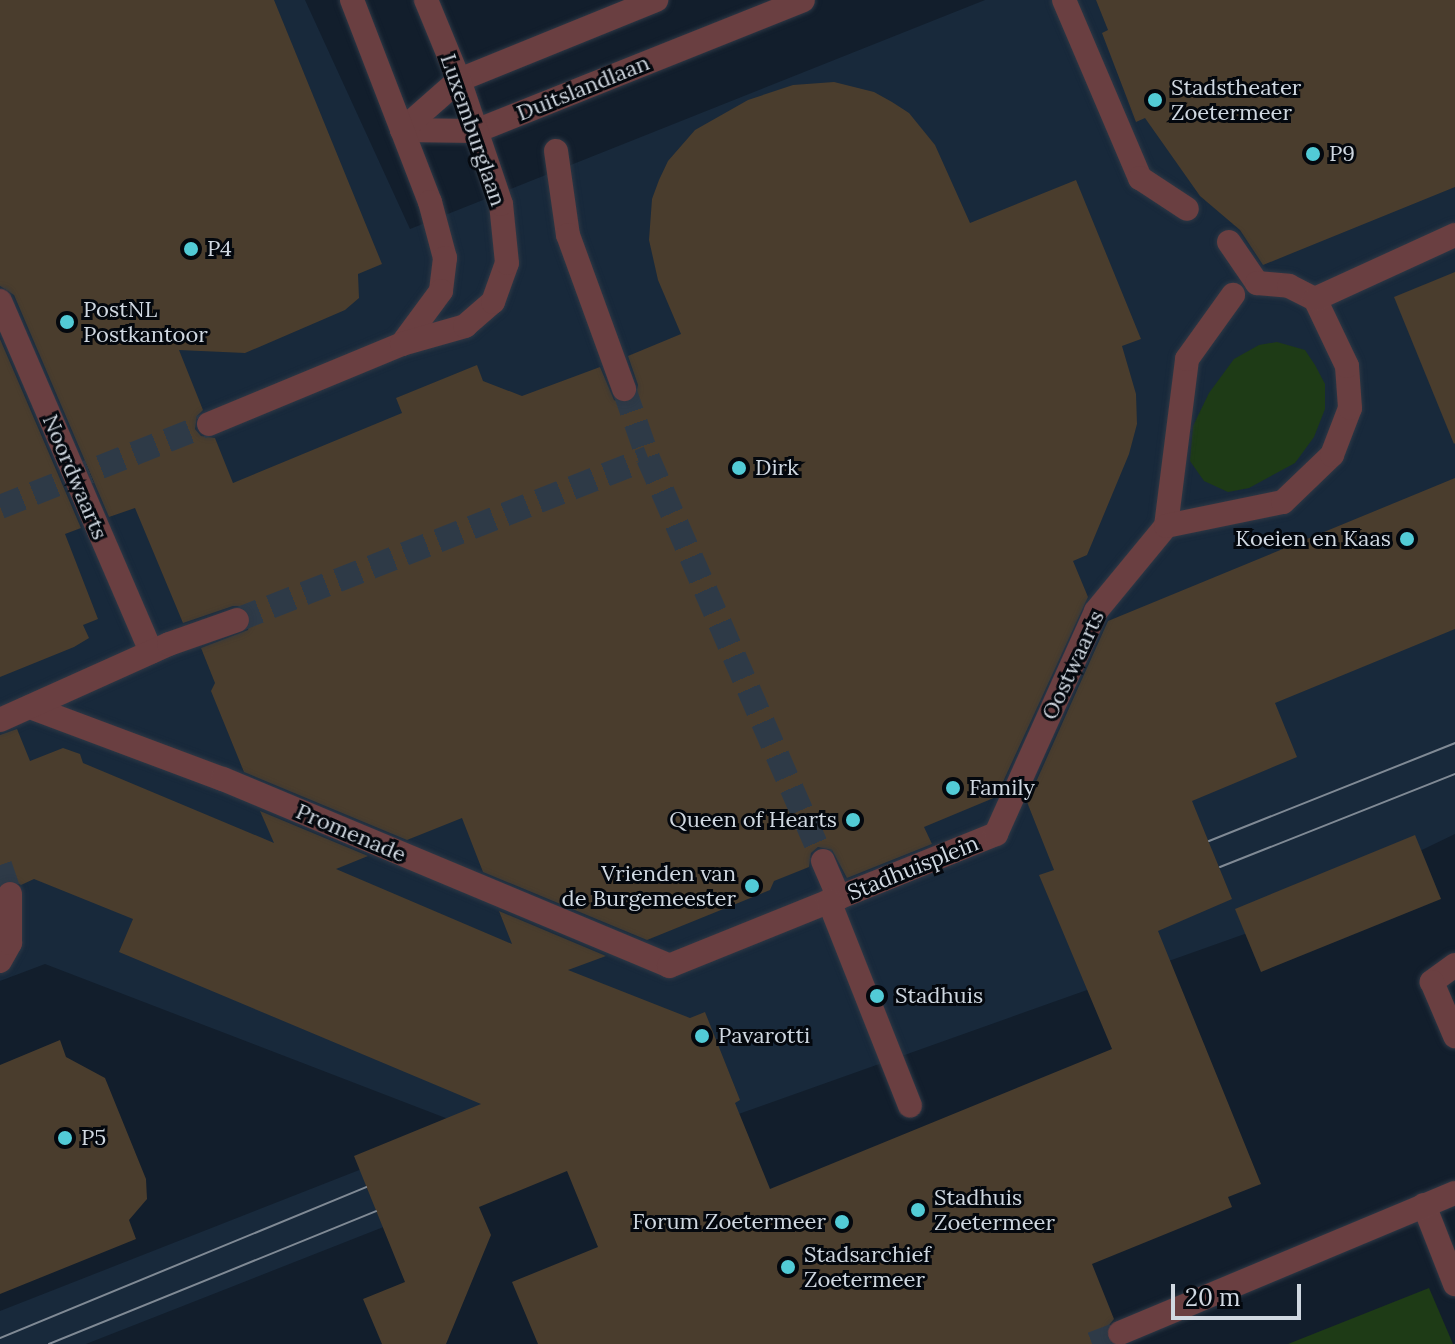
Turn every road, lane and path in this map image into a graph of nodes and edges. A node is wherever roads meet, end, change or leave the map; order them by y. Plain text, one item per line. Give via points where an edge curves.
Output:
1 (352, 0) edge
2 (426, 0) edge
3 (656, 0) edge
4 (803, 0) edge
5 (1064, 0) edge
6 (459, 80) junction
7 (402, 130) junction
8 (476, 131) junction
9 (556, 151) dead end
10 (1187, 209) dead end
11 (1455, 235) edge
12 (1229, 242) dead end
13 (1233, 295) dead end
14 (1315, 299) junction
15 (0, 301) edge
16 (402, 344) junction
17 (624, 389) tunnel mouth
18 (209, 424) tunnel mouth
19 (1166, 526) junction
20 (237, 620) tunnel mouth
21 (151, 652) junction
22 (30, 707) junction
23 (0, 720) edge
24 (996, 834) joint
25 (823, 861) tunnel mouth
26 (10, 894) tunnel mouth
27 (834, 900) junction
28 (0, 961) edge
29 (1455, 965) edge
30 (669, 966) joint
31 (1455, 1036) edge
32 (910, 1106) dead end
33 (1455, 1193) edge
34 (1424, 1205) junction
35 (1448, 1248) edge
36 (1455, 1284) edge
37 (1120, 1333) tunnel mouth

1 - 7 street
2 - 6 street, Luxemburglaan
3 - 6 street
4 - 8 street, Duitslandlaan
5 - 10 street via 1140,178
6 - 7 street
6 - 8 street, Luxemburglaan
7 - 8 street, Duitslandlaan
7 - 16 street via 445,258 441,291
8 - 16 street, Luxemburglaan via 501,204 507,263 493,302 465,326
9 - 17 street via 568,235
11 - 14 street
12 - 14 street via 1257,283 1289,286
13 - 19 street via 1187,359
14 - 19 street via 1347,366 1350,408 1332,455 1283,502
15 - 21 street, Noordwaarts
16 - 18 street, Luxemburglaan
19 - 24 street, Oostwaarts via 1096,611
20 - 21 street
21 - 22 street
22 - 23 street
22 - 30 street, Promenade via 223,779
24 - 27 street, Stadhuisplein
25 - 27 street
26 - 28 street via 10,943
27 - 30 street, Stadhuisplein
27 - 32 street, Stadhuisplein
29 - 31 street via 1432,982
33 - 34 street
34 - 35 street
34 - 37 street
35 - 36 street

